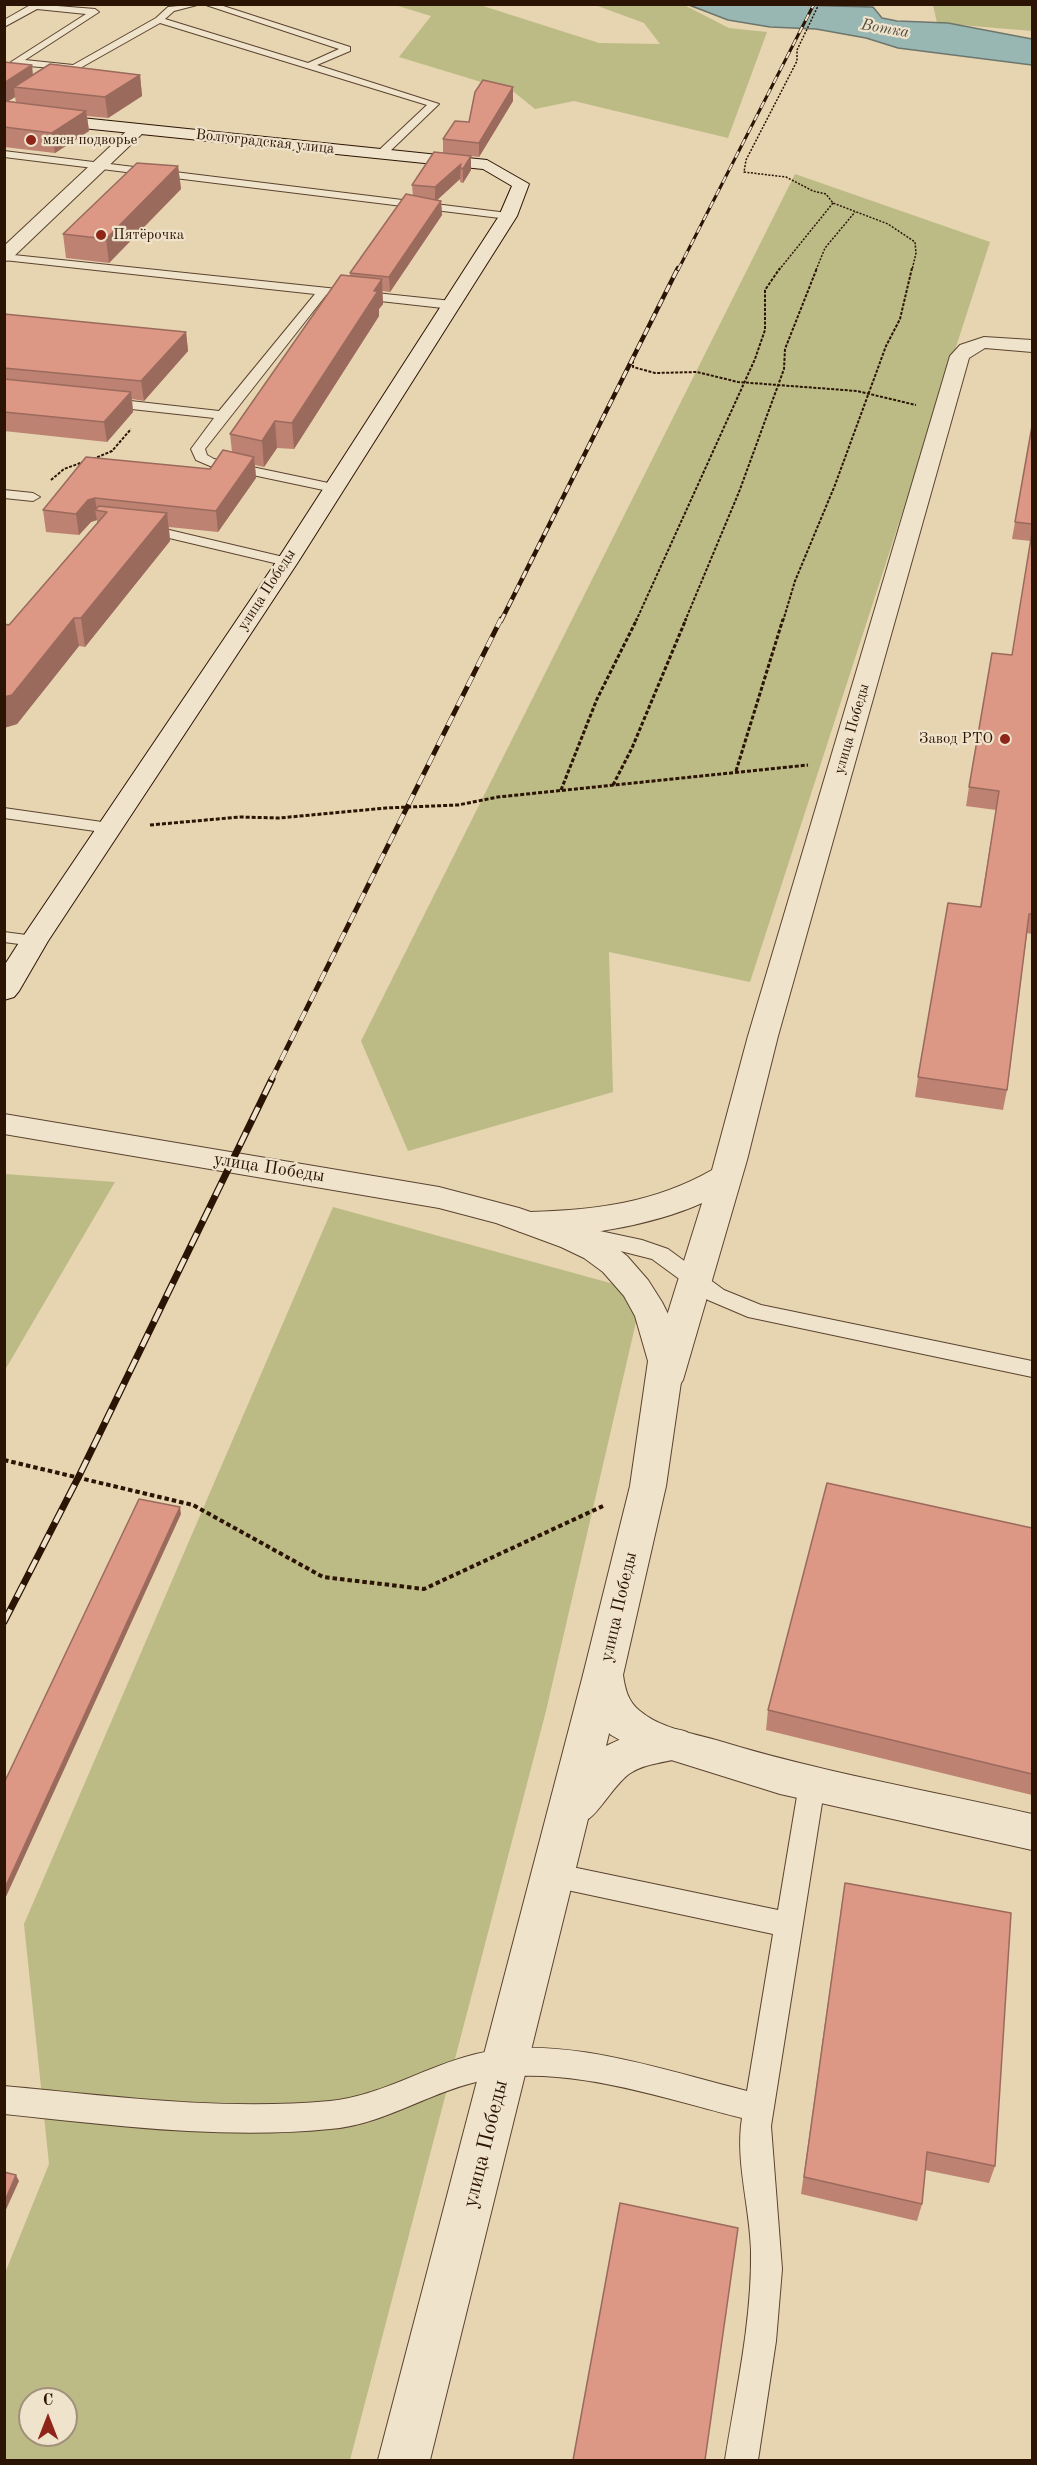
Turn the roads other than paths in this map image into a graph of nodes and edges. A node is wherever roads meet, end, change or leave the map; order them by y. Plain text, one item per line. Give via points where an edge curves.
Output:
1 (197, 4) edge
2 (207, 4) edge
3 (159, 20) junction
4 (4, 24) edge
5 (4, 60) edge
6 (16, 62) junction
7 (308, 66) junction
8 (71, 68) junction
9 (40, 84) edge
10 (8, 111) edge
11 (138, 129) junction
12 (4, 154) edge
13 (381, 154) junction
14 (100, 165) junction
15 (521, 184) joint
16 (508, 216) junction
17 (4, 257) edge
18 (323, 291) junction
19 (452, 305) junction
20 (1032, 346) edge
21 (94, 401) edge
22 (223, 415) junction
23 (333, 488) junction
24 (4, 494) edge
25 (33, 497) road end
26 (121, 528) edge
27 (287, 562) junction
28 (4, 813) edge
29 (113, 823) junction
30 (4, 937) edge
31 (34, 941) junction
32 (4, 991) edge
33 (4, 1124) edge
34 (726, 1176) junction
35 (530, 1223) junction
36 (695, 1282) junction
37 (1032, 1369) edge
38 (664, 1385) junction
39 (603, 1675) junction
40 (673, 1744) junction
41 (812, 1784) junction
42 (565, 1826) junction
43 (1032, 1832) edge
44 (553, 1875) junction
45 (789, 1925) junction
46 (506, 2063) junction
47 (4, 2100) edge
48 (759, 2108) junction
49 (404, 2460) edge
50 (742, 2460) edge

1 - 3 lane via 171,9
2 - 7 lane via 347,50
3 - 7 lane
3 - 8 lane
4 - 6 lane via 36,6 95,12
5 - 6 lane
6 - 8 lane
7 - 13 lane via 434,104
8 - 9 lane
10 - 11 street, Волгоградская улица
11 - 13 street, Волгоградская улица
11 - 14 street
12 - 14 lane
13 - 15 street, Волгоградская улица via 487,165
14 - 16 lane
14 - 17 street
15 - 16 street, улица Победы
16 - 19 street, улица Победы
17 - 18 lane
18 - 19 lane
18 - 22 lane
19 - 23 street, улица Победы
20 - 34 street, улица Победы via 988,343 970,346 960,356
21 - 22 lane
22 - 23 lane via 201,442 201,457 230,467
23 - 27 street, улица Победы
24 - 25 lane
26 - 27 lane via 165,533
27 - 29 street, улица Победы
28 - 29 lane
29 - 31 street, улица Победы
30 - 31 lane
31 - 32 street, улица Победы
33 - 35 street, улица Победы via 394,1187 440,1196
34 - 35 street, улица Победы via 677,1202 626,1217 579,1223
34 - 36 street, улица Победы
35 - 36 lane via 642,1247 675,1264
35 - 38 street, улица Победы via 584,1243 603,1255 634,1285 649,1307 663,1342
36 - 37 lane via 732,1304 756,1312
36 - 38 street, улица Победы
38 - 39 street, улица Победы via 648,1486
39 - 40 street via 612,1707 626,1723
39 - 42 street, улица Победы
40 - 41 street
40 - 42 street, улица Победы via 621,1756 606,1767 592,1781
41 - 43 street
41 - 45 lane
42 - 44 street, улица Победы
44 - 45 lane
44 - 46 street, улица Победы
45 - 48 lane
46 - 47 lane via 477,2067 354,2113 328,2116 169,2115
46 - 48 lane via 589,2068
46 - 49 street, улица Победы
48 - 50 lane via 756,2158 766,2268

